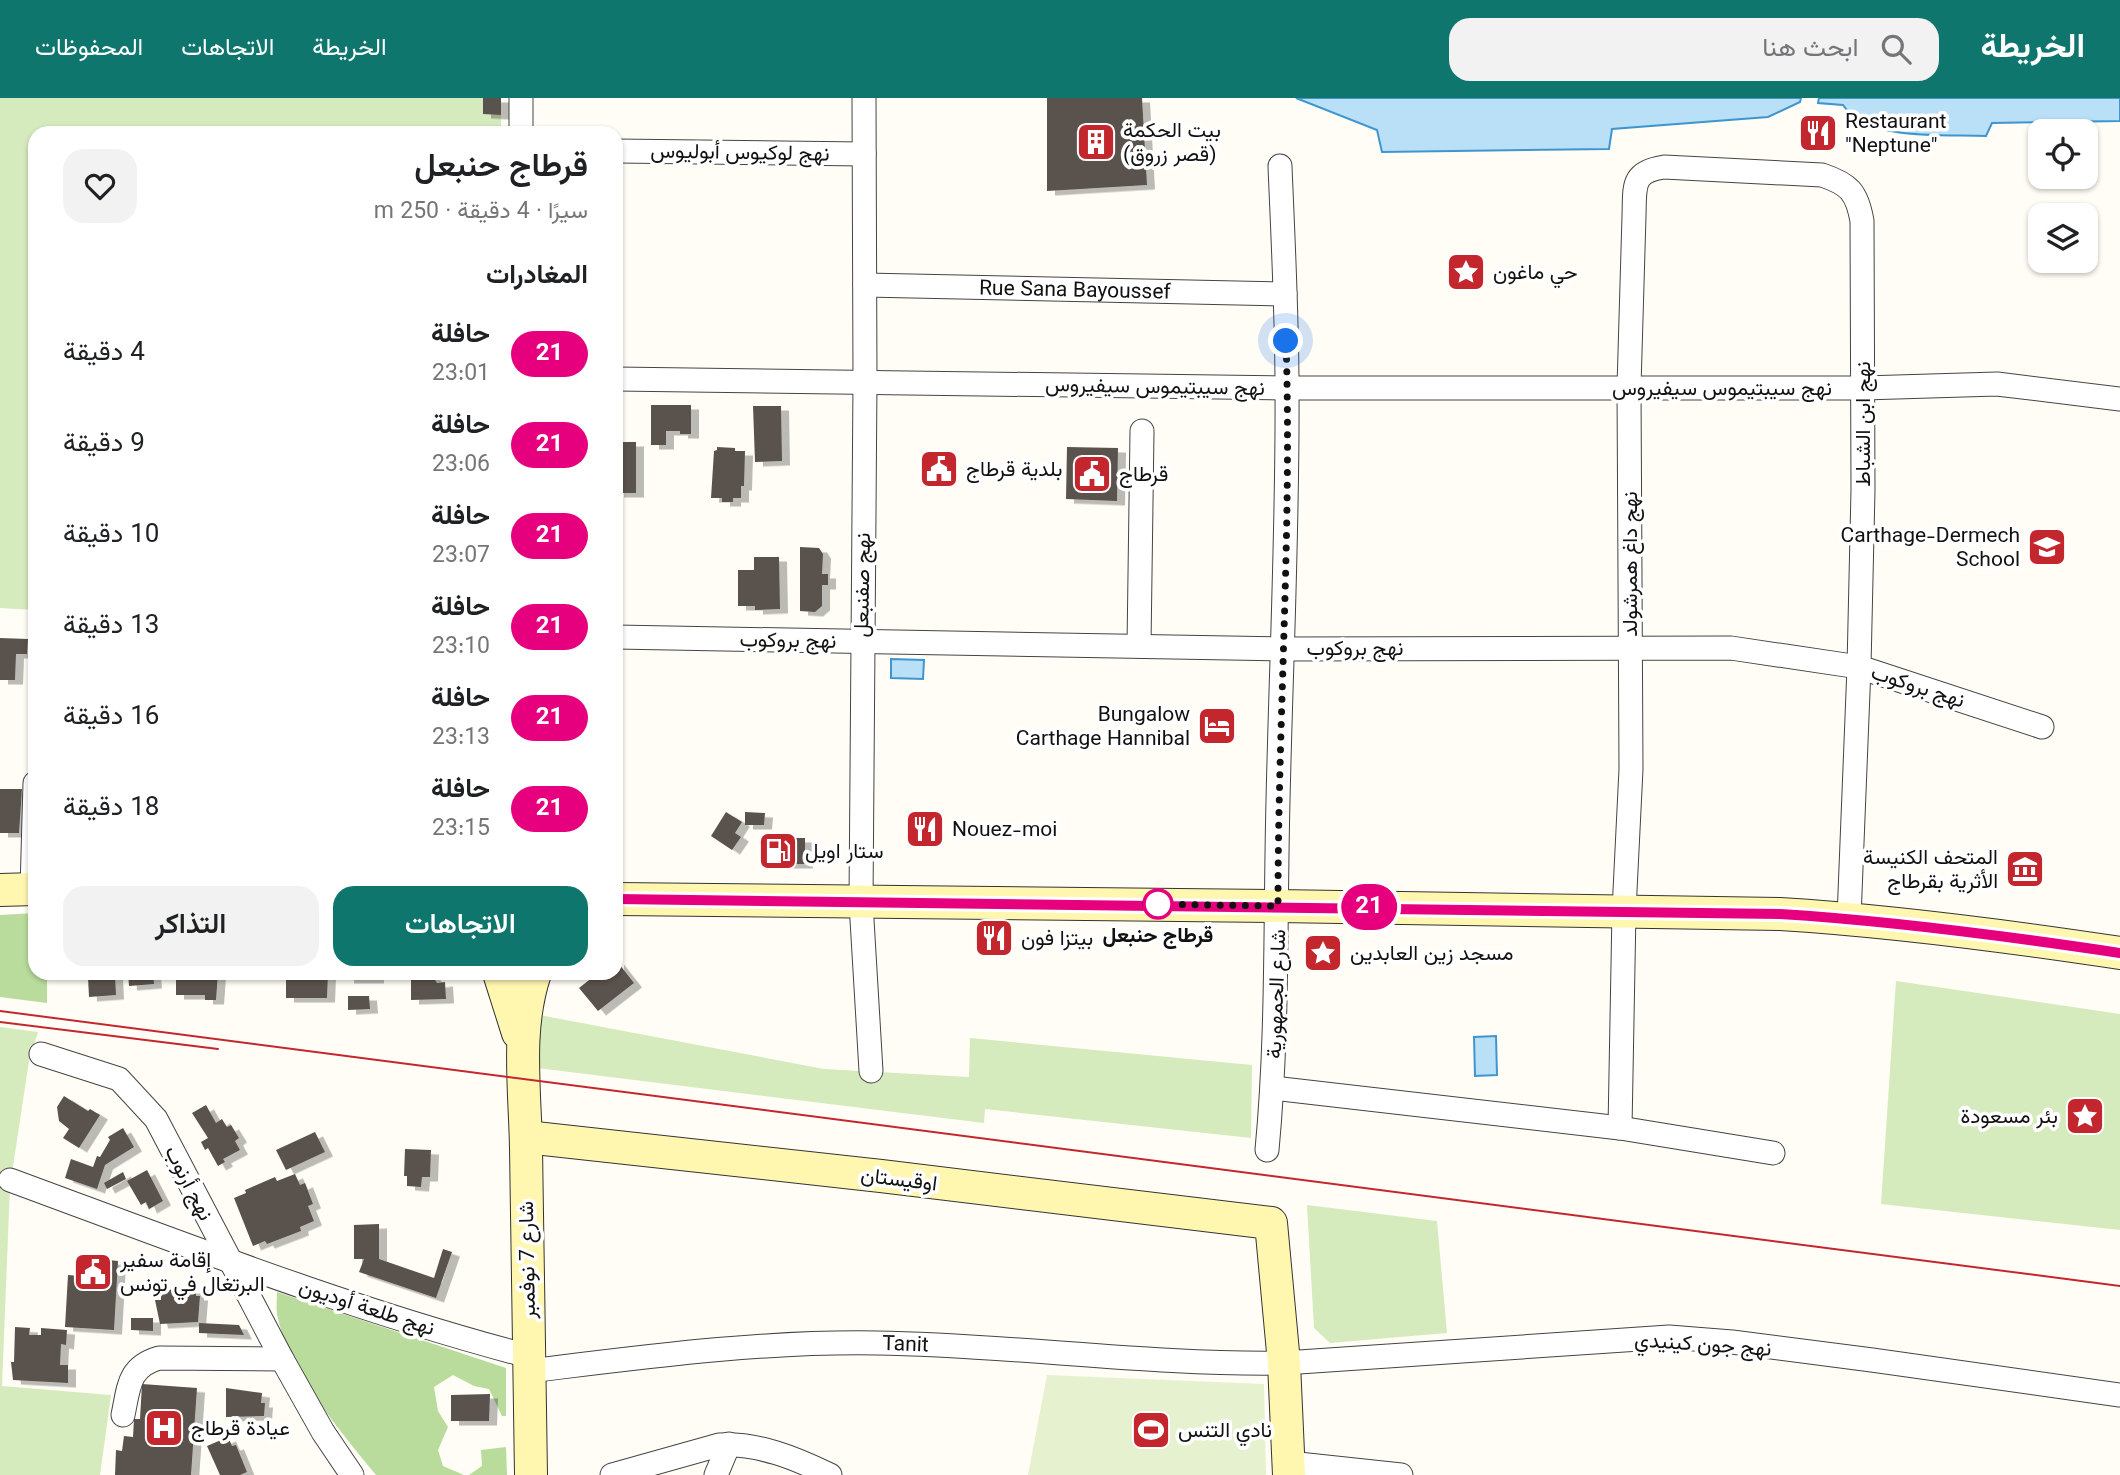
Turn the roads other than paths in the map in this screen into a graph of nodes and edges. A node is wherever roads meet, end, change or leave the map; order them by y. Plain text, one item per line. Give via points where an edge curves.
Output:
1 (521, 98) edge
2 (864, 98) edge
3 (521, 126) edge
4 (623, 150) edge
5 (864, 154) junction
6 (1280, 166) dead end
7 (1634, 216) joint
8 (865, 285) junction
9 (1285, 294) junction
10 (623, 379) edge
11 (865, 382) junction
12 (1629, 387) junction
13 (1287, 388) junction
14 (1863, 388) junction
15 (2120, 400) edge
16 (1142, 431) dead end
17 (623, 637) edge
18 (861, 641) junction
19 (1139, 646) junction
20 (1631, 648) junction
21 (1283, 649) junction
22 (1859, 667) junction
23 (2042, 727) dead end
24 (28, 889) edge
25 (0, 890) edge
26 (623, 899) edge
27 (861, 903) junction
28 (1278, 906) junction
29 (1624, 911) junction
30 (1849, 918) junction
31 (2120, 953) edge
32 (501, 980) edge
33 (533, 980) edge
34 (522, 1045) junction
35 (41, 1054) dead end
36 (871, 1072) dead end
37 (1273, 1088) junction
38 (1620, 1128) junction
39 (526, 1137) junction
40 (1267, 1150) dead end
41 (1773, 1153) dead end
42 (10, 1180) dead end
43 (229, 1261) junction
44 (282, 1359) junction
45 (1284, 1363) junction
46 (529, 1364) junction
47 (2120, 1395) edge
48 (123, 1415) dead end
49 (729, 1444) junction
50 (1289, 1469) edge
51 (352, 1475) edge
52 (531, 1475) edge
53 (612, 1475) edge
54 (716, 1475) edge
55 (830, 1475) edge
56 (1401, 1475) edge

1 - 3 street
2 - 5 street, نهج صفنبعل
4 - 5 street, نهج لوكيوس أبوليوس
5 - 8 street, نهج صفنبعل
6 - 9 street, شارع الجمهورية
7 - 12 street, نهج داغ همرشولد
7 - 14 street, نهج ابن الشباط via 1639,178 1647,170 1664,167 1822,175 1841,181 1856,198 1862,221
8 - 9 street, Rue Sana Bayoussef
8 - 11 street, نهج صفنبعل
9 - 13 street, شارع الجمهورية
10 - 11 street, نهج سيبتيموس سيفيروس
11 - 13 street, نهج سيبتيموس سيفيروس
11 - 18 street, نهج صفنبعل
12 - 13 street, نهج سيبتيموس سيفيروس
12 - 14 street, نهج سيبتيموس سيفيروس
12 - 20 street, نهج داغ همرشولد
13 - 21 street, شارع الجمهورية
14 - 15 street, نهج سيبتيموس سيفيروس via 1997,384
14 - 22 street, نهج ابن الشباط
16 - 19 street
17 - 18 street, نهج بروكوب
18 - 19 street, نهج بروكوب
18 - 27 street, نهج صفنبعل
19 - 21 street, نهج بروكوب
20 - 21 street, نهج بروكوب
20 - 22 street, نهج بروكوب via 1731,648
20 - 29 street, نهج داغ همرشولد
21 - 28 street, شارع الجمهورية
22 - 23 street, نهج بروكوب
22 - 30 street, نهج ابن الشباط
24 - 25 main road
26 - 27 main road
27 - 28 main road
27 - 36 street, نهج صفنبعل
28 - 29 main road
28 - 37 street, شارع الجمهورية
29 - 30 main road
29 - 38 street, نهج داغ همرشولد
30 - 31 main road
32 - 34 main road, شارع 7 نوفمبر
33 - 34 main road, شارع 7 نوفمبر
34 - 39 main road, شارع 7 نوفمبر
35 - 43 street, نهج أرنوب via 119,1079 141,1100 156,1119
37 - 38 street
37 - 40 street, شارع الجمهورية
38 - 41 street
39 - 45 main road, اوقيستان via 1271,1223
39 - 46 main road, شارع 7 نوفمبر
42 - 43 street, نهج طلعة أوديون
43 - 44 street, نهج أرنوب
43 - 46 street, نهج طلعة أوديون
44 - 48 street via 159,1358 136,1371
44 - 51 street, نهج أرنوب
45 - 46 street, Tanit via 812,1343
45 - 47 street, نهج جون كينيدي via 1669,1337
45 - 50 main road
46 - 52 main road, شارع 7 نوفمبر
49 - 53 street
49 - 54 street
49 - 55 street via 765,1449
50 - 56 street

